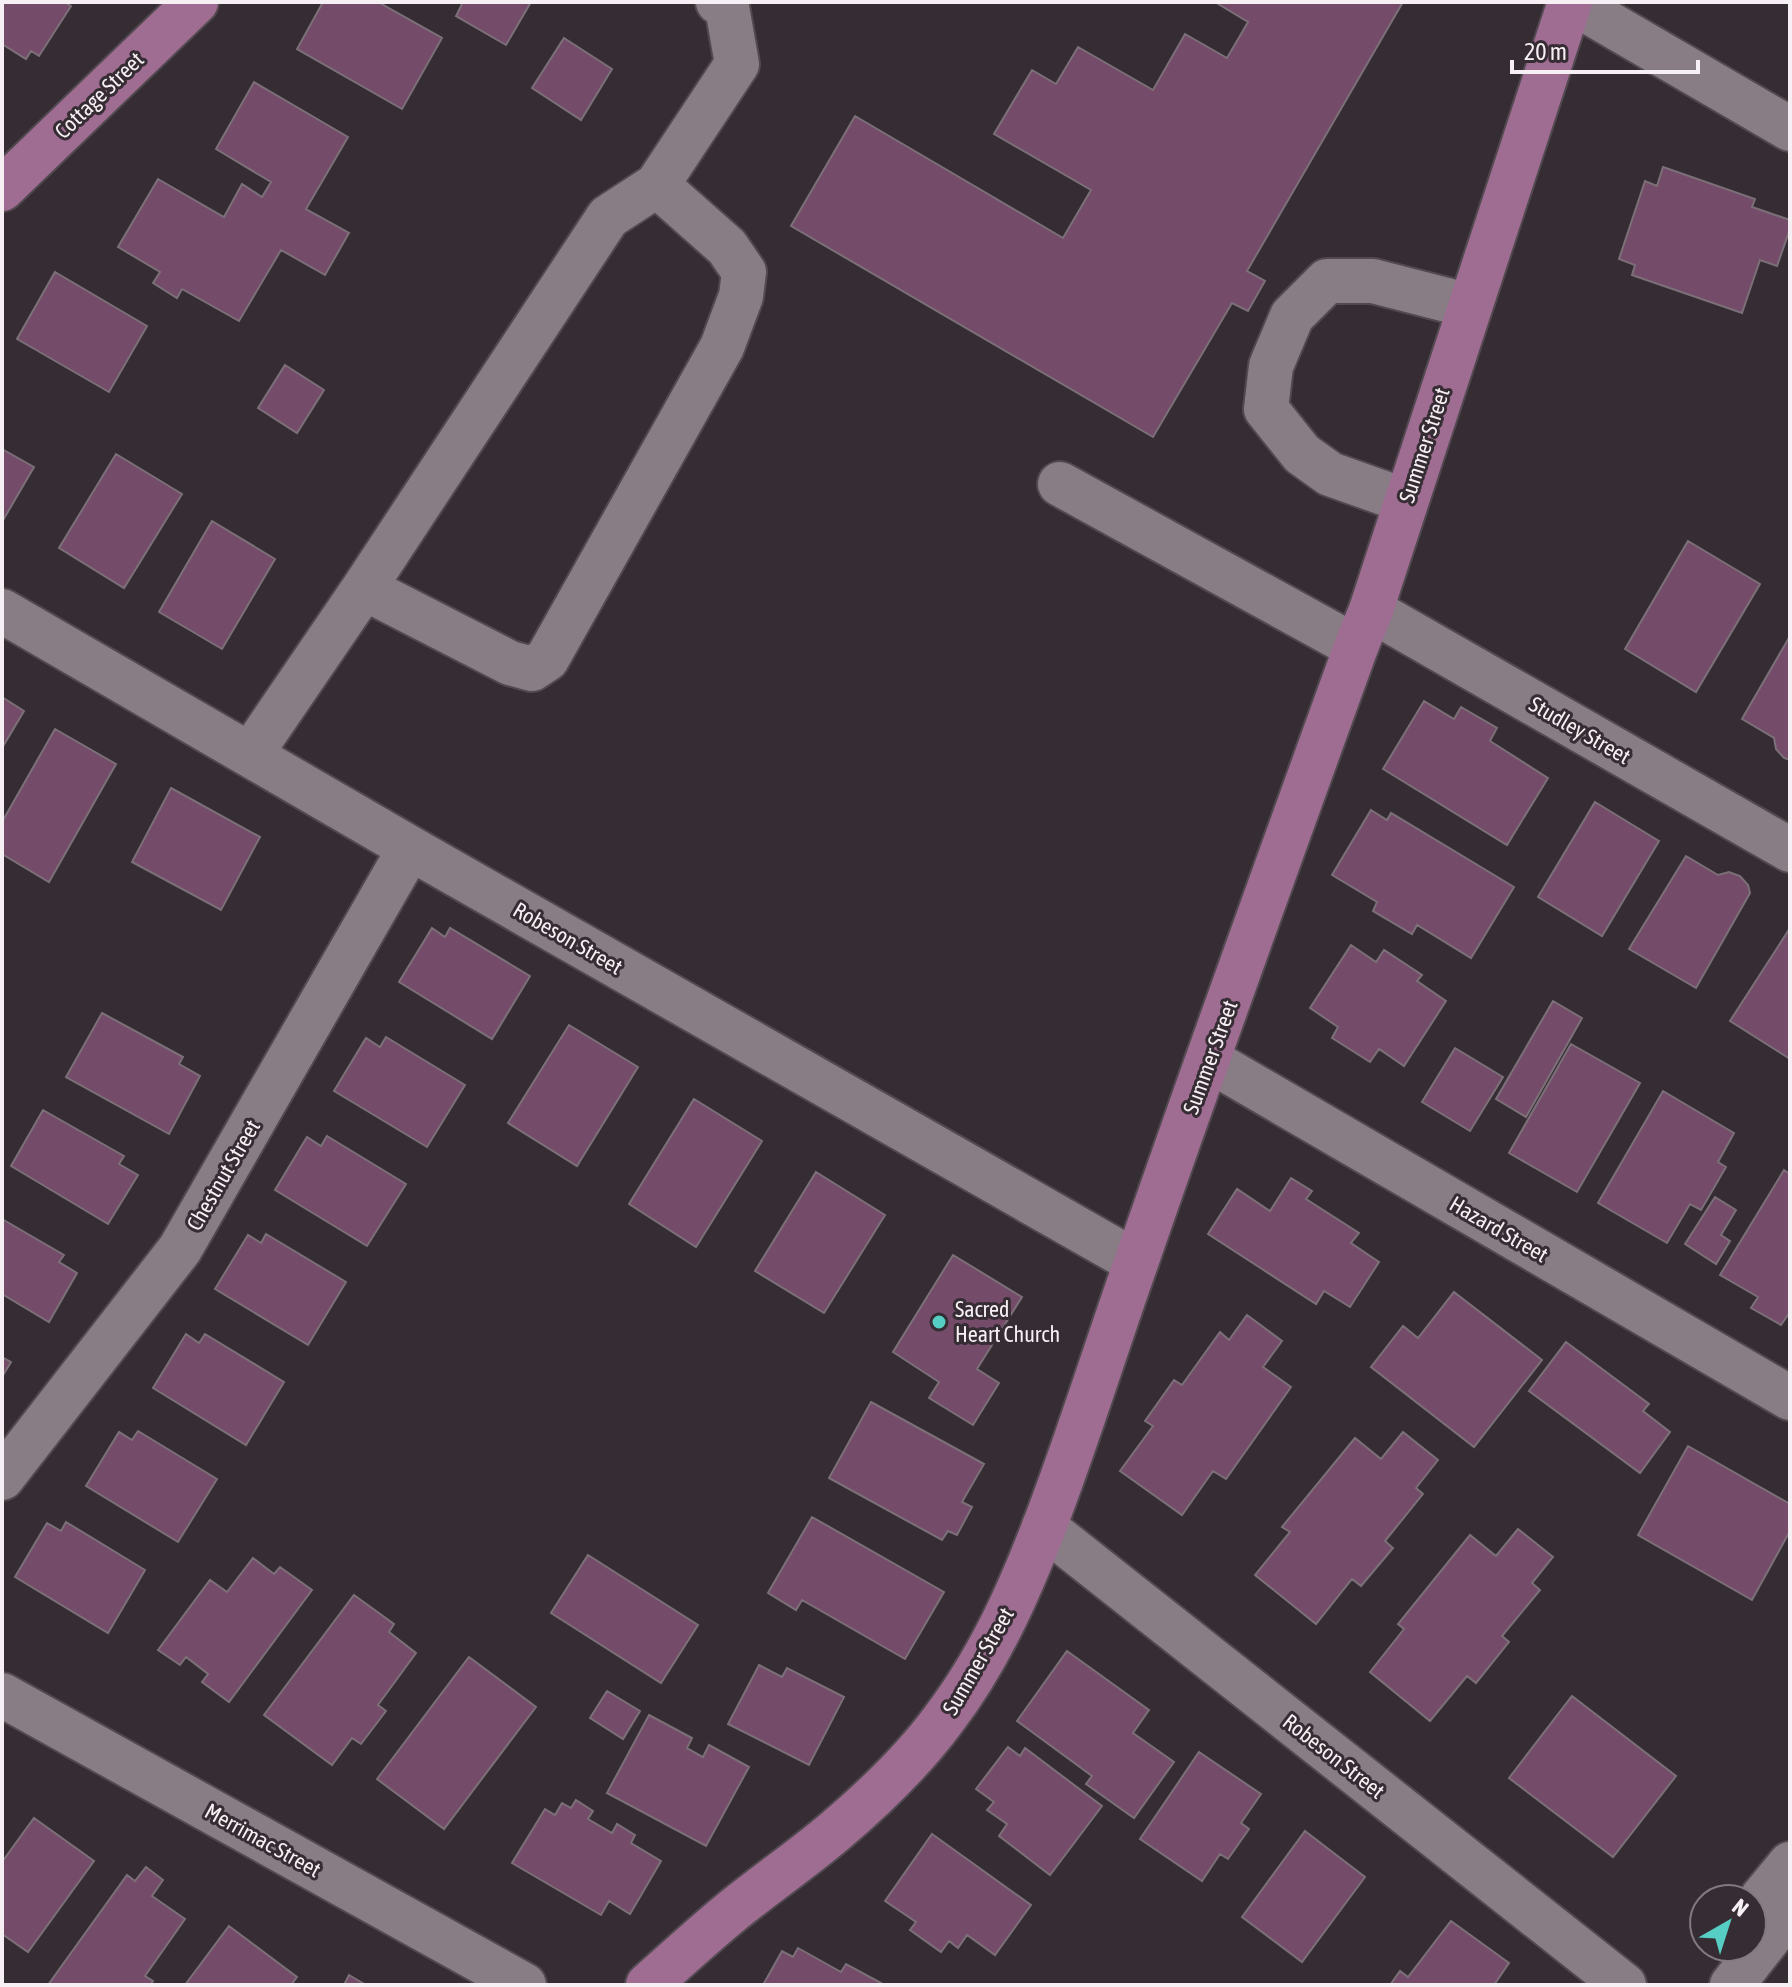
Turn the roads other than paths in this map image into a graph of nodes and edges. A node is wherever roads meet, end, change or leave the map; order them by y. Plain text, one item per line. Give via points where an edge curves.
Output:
1 (195, 2) edge
2 (718, 2) edge
3 (1571, 2) edge
4 (1790, 129) edge
5 (657, 185) junction
6 (2, 189) edge
7 (1470, 306) junction
8 (1060, 484) dead end
9 (1406, 501) junction
10 (364, 588) junction
11 (2, 611) edge
12 (1363, 628) junction
13 (250, 755) junction
14 (410, 848) junction
15 (1790, 850) edge
16 (1209, 1060) junction
17 (1136, 1262) junction
18 (1790, 1398) edge
19 (2, 1478) edge
20 (1044, 1527) junction
21 (2, 1695) edge
22 (1790, 1864) edge
23 (524, 1985) edge
24 (648, 1985) edge
25 (1624, 1985) edge
26 (1732, 1985) edge

1 - 6 main road, Cottage Street
2 - 5 street via 727,7 737,64
3 - 4 street
3 - 7 main road, Summer Street
5 - 10 street via 608,217
5 - 10 street via 727,247 744,272 741,296 722,347 547,659 532,669 510,663
7 - 9 main road, Summer Street
7 - 9 street via 1373,281 1327,281 1292,316 1271,366 1266,409 1302,454 1330,474
8 - 12 street, Studley Street
9 - 12 main road, Summer Street
10 - 13 street
11 - 13 street, Robeson Street
12 - 15 street, Studley Street
12 - 16 main road, Summer Street
13 - 14 street, Robeson Street
14 - 17 street, Robeson Street
14 - 19 street, Chestnut Street via 180,1249
16 - 17 main road, Summer Street
16 - 18 street, Hazard Street
17 - 20 main road, Summer Street
20 - 24 main road, Summer Street via 987,1652 912,1757 833,1833
20 - 25 street, Robeson Street
21 - 23 street, Merrimac Street
22 - 26 street via 1762,1898 1786,1916

